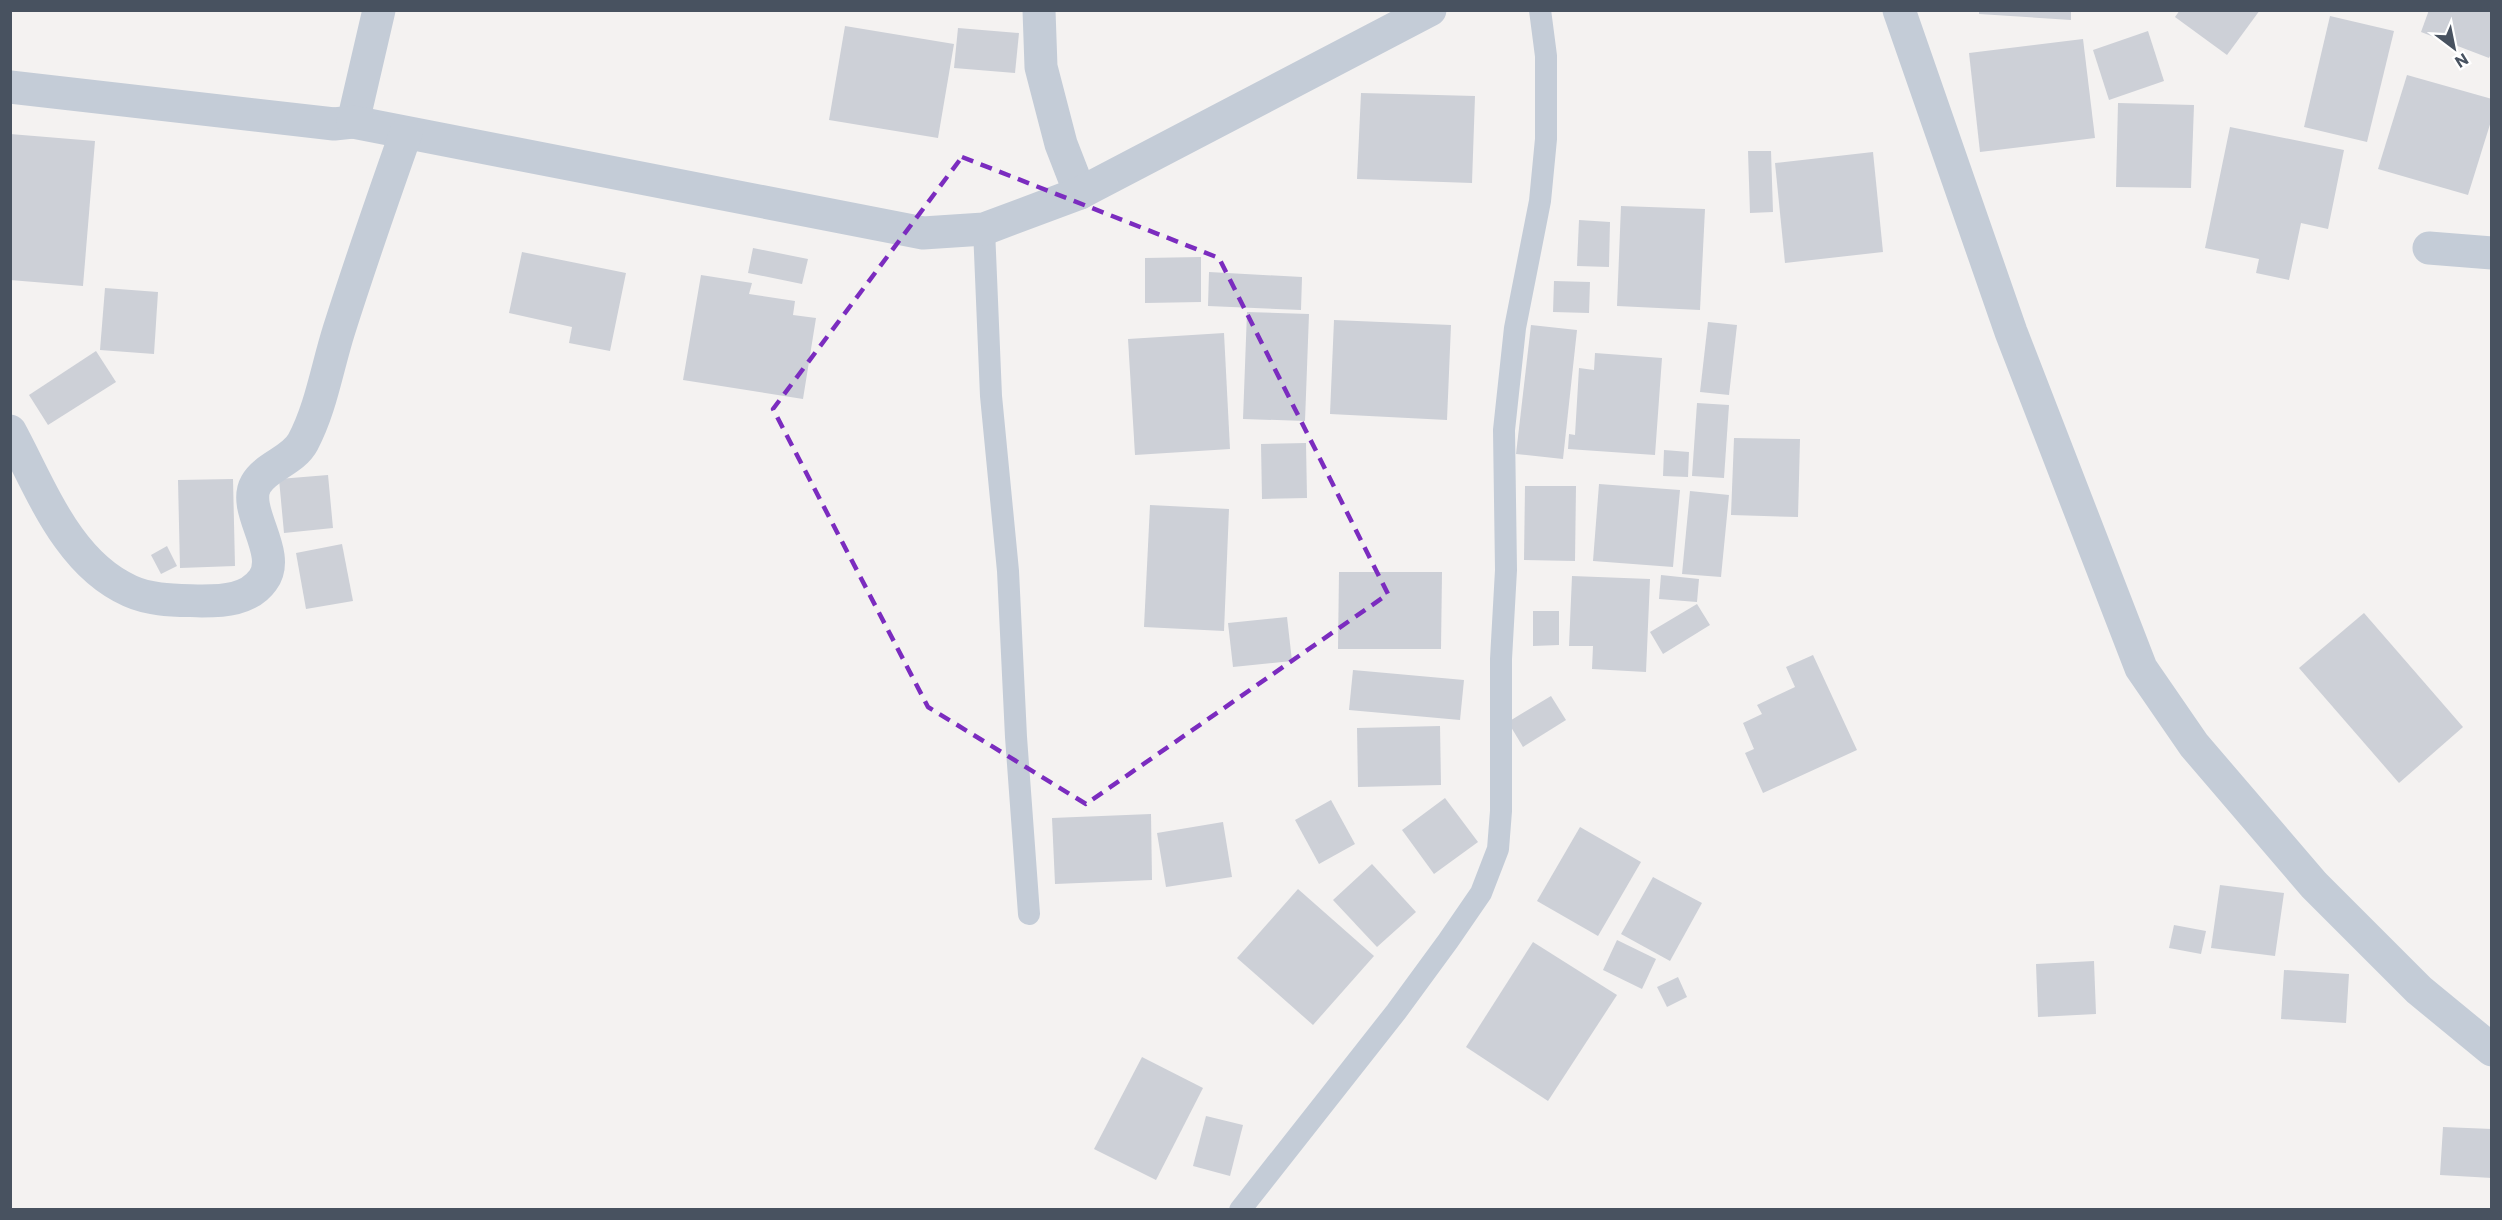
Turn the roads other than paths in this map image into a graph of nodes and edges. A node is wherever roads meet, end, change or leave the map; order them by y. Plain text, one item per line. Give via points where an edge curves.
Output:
1 (379, 10) edge
2 (1039, 10) edge
3 (1430, 10) edge
4 (1540, 10) edge
5 (1899, 10) edge
6 (10, 87) edge
7 (353, 122) junction
8 (406, 133) junction
9 (1080, 193) junction
10 (984, 229) junction
11 (2429, 248) dead end
12 (2492, 253) edge
13 (10, 431) edge
14 (1029, 914) dead end
15 (2492, 1050) edge
16 (1240, 1209) edge

1 - 7 street
2 - 9 street via 1041,67 1061,144
3 - 9 street
4 - 16 lane via 1547,65 1546,138 1540,201 1515,328 1503,430 1506,570 1498,849 1481,893 1449,941
5 - 15 street via 2011,332 2142,668 2194,745 2314,885 2419,990
6 - 7 street via 334,124
7 - 8 street
8 - 10 street via 923,233
8 - 13 street via 356,276 314,419 301,446 256,484 253,496 270,564 264,580 250,593 224,602 164,599 131,591 103,575 69,541
9 - 10 street
10 - 14 lane via 991,396 1008,571
11 - 12 street

